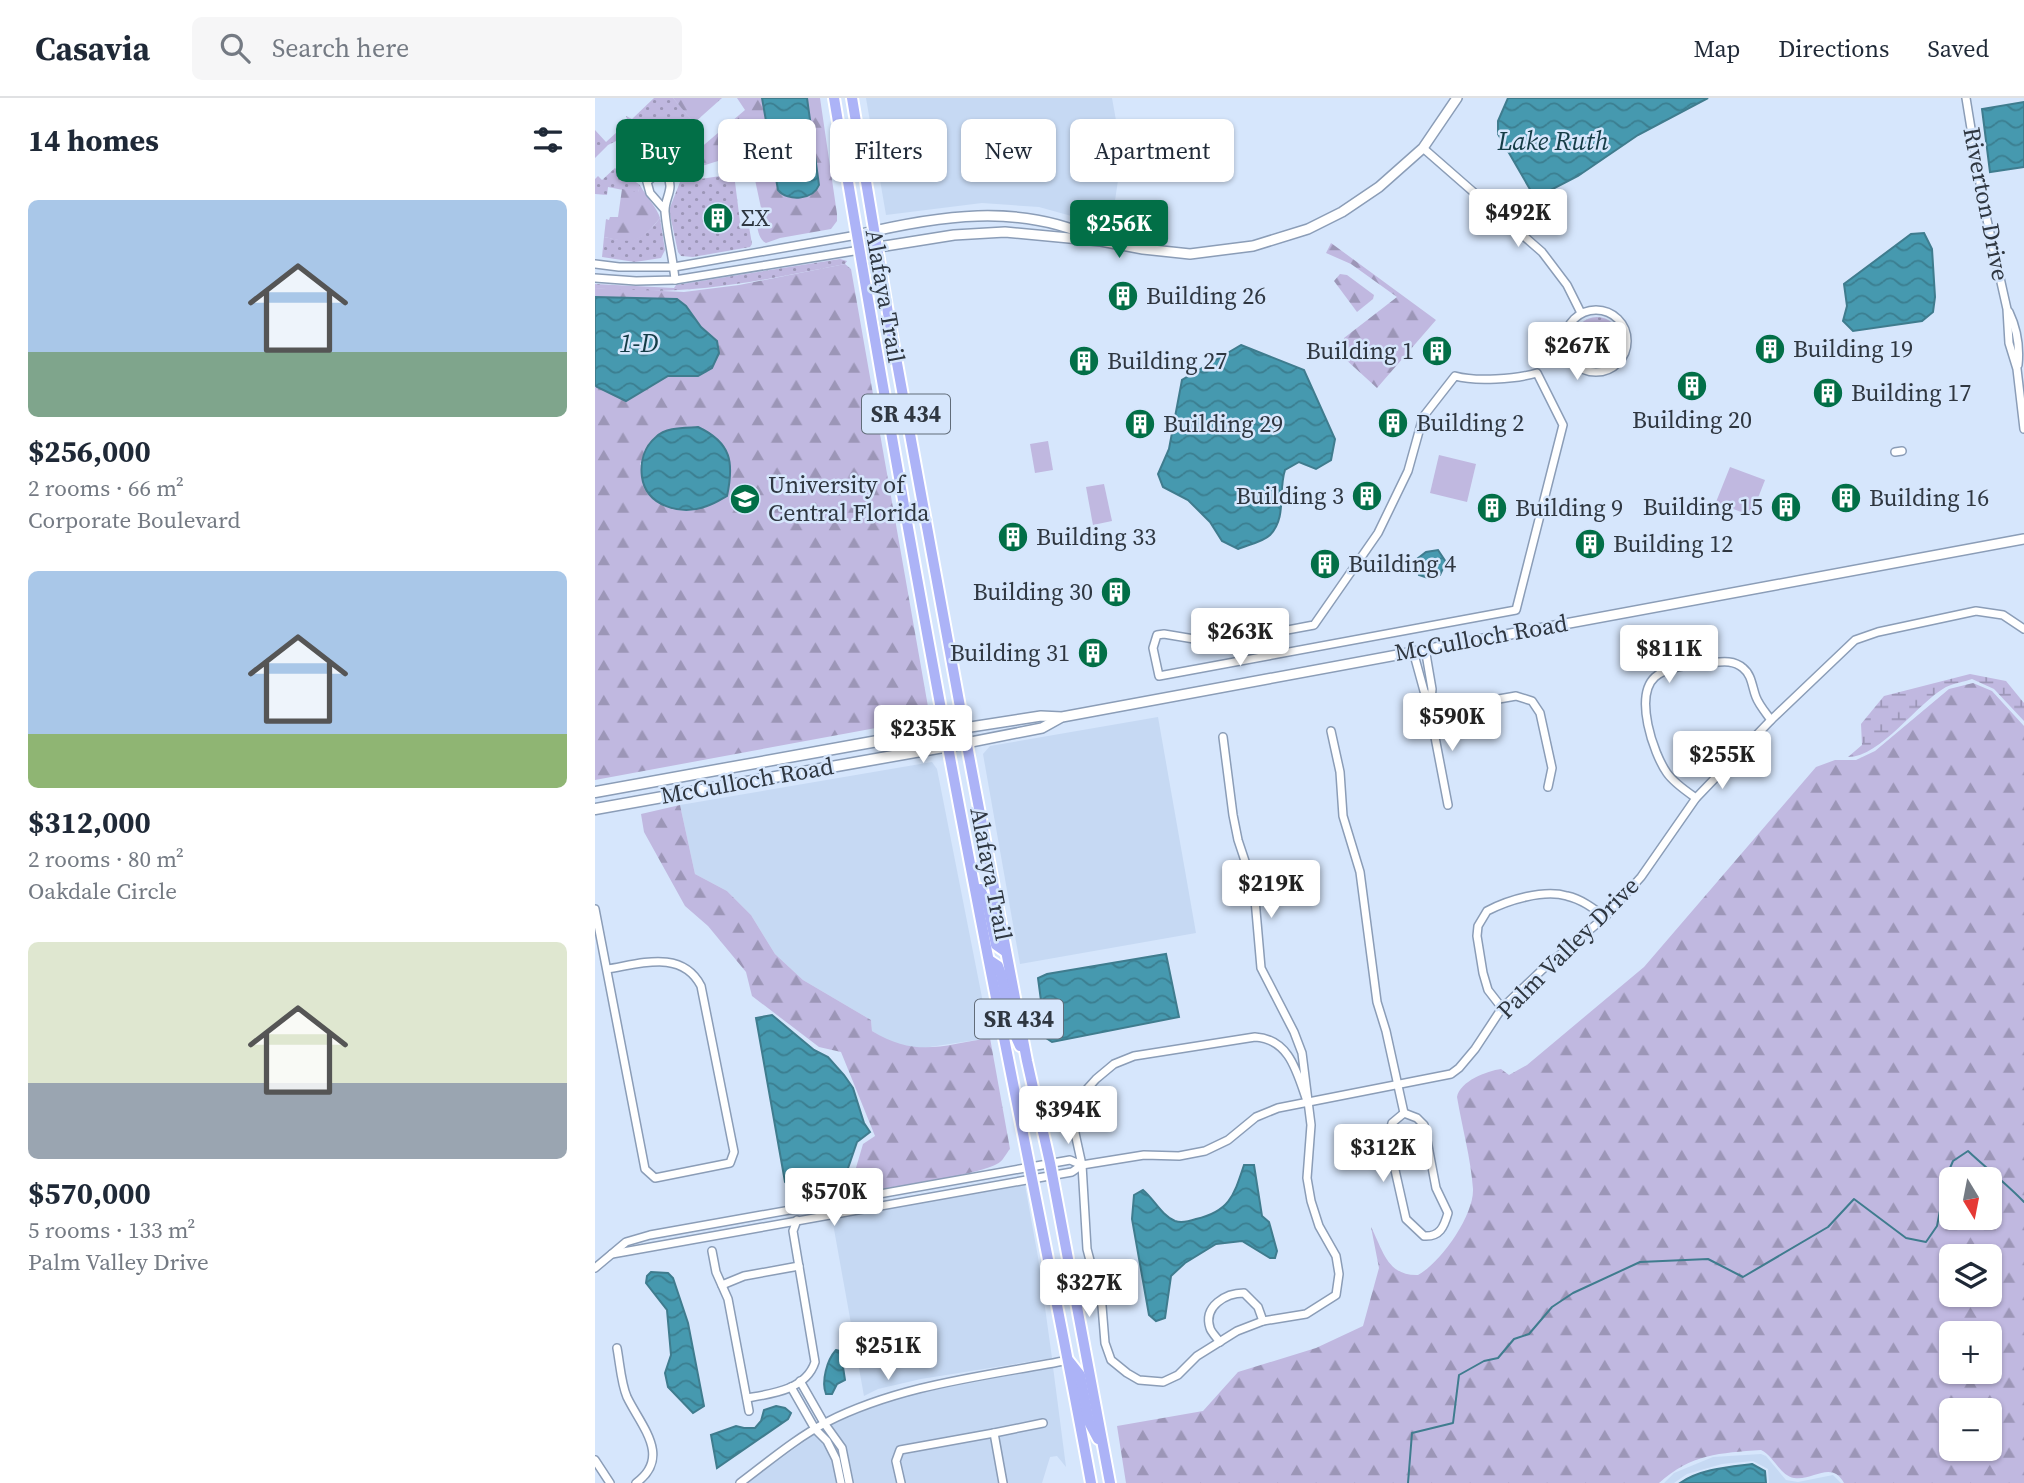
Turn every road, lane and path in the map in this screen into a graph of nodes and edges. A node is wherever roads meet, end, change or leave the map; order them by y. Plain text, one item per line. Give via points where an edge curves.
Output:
1 (834, 98) edge
2 (852, 98) edge
3 (1458, 98) edge
4 (1966, 98) edge
5 (1423, 148) junction
6 (664, 209) junction
7 (874, 231) junction
8 (857, 235) junction
9 (1101, 241) junction
10 (877, 247) junction
11 (860, 250) junction
12 (595, 264) edge
13 (674, 267) junction
14 (595, 278) edge
15 (675, 280) junction
16 (1581, 313) junction
17 (1542, 381) joint
18 (2024, 429) edge
19 (897, 459) junction
20 (920, 485) junction
21 (2024, 539) edge
22 (2024, 629) edge
23 (1425, 648) junction
24 (1413, 651) junction
25 (1430, 676) junction
26 (1420, 678) junction
27 (1431, 707) junction
28 (1062, 718) junction
29 (1771, 720) junction
30 (964, 729) junction
31 (946, 730) junction
32 (1331, 732) dead end
33 (1223, 737) dead end
34 (966, 743) junction
35 (948, 745) junction
36 (726, 768) junction
37 (729, 785) junction
38 (1548, 787) dead end
39 (595, 792) edge
40 (1696, 798) junction
41 (1448, 805) dead end
42 (595, 809) edge
43 (972, 870) junction
44 (595, 909) edge
45 (1605, 917) junction
46 (1006, 952) junction
47 (989, 960) junction
48 (607, 969) junction
49 (1502, 1008) junction
50 (1027, 1061) junction
51 (1397, 1085) junction
52 (1307, 1101) junction
53 (1404, 1113) junction
54 (1049, 1163) junction
55 (1082, 1165) junction
56 (1031, 1174) junction
57 (1052, 1175) junction
58 (797, 1220) junction
59 (691, 1227) junction
60 (693, 1238) junction
61 (712, 1251) dead end
62 (612, 1254) junction
63 (799, 1266) junction
64 (595, 1268) edge
65 (722, 1285) junction
66 (1263, 1321) junction
67 (1220, 1342) junction
68 (617, 1349) dead end
69 (1069, 1360) junction
70 (800, 1381) junction
71 (791, 1387) junction
72 (747, 1398) junction
73 (813, 1404) junction
74 (804, 1409) junction
75 (749, 1411) dead end
76 (824, 1423) junction
77 (1043, 1423) dead end
78 (815, 1429) junction
79 (994, 1433) junction
80 (1104, 1451) junction
81 (595, 1460) edge
82 (610, 1483) edge
83 (636, 1483) edge
84 (740, 1483) edge
85 (841, 1483) edge
86 (849, 1483) edge
87 (901, 1483) edge
88 (1003, 1483) edge
89 (1091, 1483) edge
90 (1109, 1483) edge

1 - 8 main road, Alafaya Trail / SR 434
2 - 7 main road, Alafaya Trail / SR 434
3 - 5 street
4 - 18 street, Riverton Drive via 1983,202 2018,341
5 - 9 street via 1342,212 1308,229 1253,246 1190,254
5 - 16 street via 1542,252
6 - 6 street via 670,180 657,173 647,182 648,188
6 - 13 street
7 - 8 street
7 - 9 street via 958,216 1003,216 1079,230
7 - 10 main road, Alafaya Trail / SR 434
8 - 11 main road, Alafaya Trail / SR 434
8 - 13 street
9 - 10 street via 1005,232
10 - 11 street
10 - 20 main road, Alafaya Trail / SR 434
11 - 15 street
11 - 19 main road, Alafaya Trail / SR 434
12 - 13 street
13 - 15 street
14 - 15 street
16 - 16 street via 1566,330 1567,354 1590,372 1613,368 1626,351 1620,320 1601,310
17 - 17 street via 1563,425 1516,610 1159,676 1153,648 1157,635 1219,643 1314,625 1378,533 1408,471 1423,417 1455,376 1525,377 1537,373
19 - 20 main road
19 - 31 main road, Alafaya Trail / SR 434
20 - 30 main road, Alafaya Trail / SR 434
21 - 23 street, McCulloch Road
22 - 29 street, Palm Valley Drive via 2003,615 1976,611 1864,636 1846,647
23 - 24 street, McCulloch Road
23 - 25 street
24 - 26 street
24 - 28 street, McCulloch Road
25 - 26 street
25 - 27 street
26 - 27 street
27 - 38 street via 1516,696 1532,701 1540,713 1552,768
27 - 41 street
28 - 30 street, McCulloch Road via 1041,716
28 - 34 street, McCulloch Road via 1042,728
29 - 40 street, Palm Valley Drive
29 - 40 street via 1746,670 1736,663 1681,667 1652,679 1645,700 1656,753 1672,779
30 - 31 main road, McCulloch Road
30 - 34 main road, Alafaya Trail / SR 434
31 - 35 main road, Alafaya Trail / SR 434
31 - 36 main road, McCulloch Road
32 - 51 street via 1343,816 1360,872 1377,1002
33 - 52 street via 1233,815 1254,888 1261,968 1302,1053
34 - 35 main road, McCulloch Road
34 - 46 main road, Alafaya Trail / SR 434
35 - 37 main road, McCulloch Road
35 - 43 main road, Alafaya Trail / SR 434
36 - 37 street
36 - 39 main road, McCulloch Road
37 - 42 main road, McCulloch Road
40 - 45 street, Palm Valley Drive via 1641,877
43 - 46 main road via 988,907 996,945
43 - 47 main road, Alafaya Trail / SR 434
44 - 48 street
45 - 49 street, Palm Valley Drive
45 - 49 street via 1589,905 1555,894 1516,900 1487,911 1477,936 1488,990
46 - 50 main road, Alafaya Trail / SR 434
47 - 50 main road via 1001,974 1011,1026
47 - 56 main road, Alafaya Trail / SR 434
48 - 48 street via 645,1169 655,1178 730,1163 734,1152 697,977 670,962
49 - 51 street, Palm Valley Drive via 1459,1068 1440,1077
50 - 54 main road, Alafaya Trail / SR 434
51 - 52 street, Palm Valley Drive
51 - 53 street
52 - 55 street, Palm Valley Drive via 1267,1111 1205,1151
52 - 55 street via 1288,1053 1266,1038 1134,1056 1114,1064 1096,1079 1077,1108 1075,1133
52 - 66 street via 1311,1140 1307,1178 1319,1226 1336,1256 1336,1294 1306,1314
53 - 53 street via 1392,1123 1389,1136 1401,1199 1406,1219 1431,1237 1444,1227 1448,1213 1436,1188 1424,1125
54 - 55 street, Palm Valley Drive via 1070,1160
54 - 56 street, Palm Valley Drive
54 - 57 main road, Alafaya Trail / SR 434
55 - 57 street, Palm Valley Drive
55 - 67 street via 1087,1249 1111,1360 1139,1380 1163,1382
56 - 57 street, Palm Valley Drive
56 - 58 street, Palm Valley Drive
56 - 59 street, Palm Valley Drive
56 - 69 main road, Alafaya Trail / SR 434
57 - 80 main road, Alafaya Trail / SR 434
58 - 60 street, Palm Valley Drive
58 - 63 street via 793,1231
59 - 60 street
59 - 62 street, Palm Valley Drive via 626,1242
60 - 62 street, Palm Valley Drive
61 - 65 street
62 - 64 street, Palm Valley Drive
63 - 65 street
63 - 70 street via 815,1362
65 - 72 street via 729,1298
66 - 67 street
66 - 67 street via 1258,1307 1244,1293 1232,1293 1210,1313 1210,1328
68 - 83 street via 625,1391 646,1429 654,1456 646,1475
69 - 76 street via 903,1392
69 - 80 main road via 1080,1376 1089,1422
69 - 89 main road, Alafaya Trail / SR 434
70 - 71 street
70 - 73 street
71 - 72 street
71 - 74 street
72 - 75 street
73 - 74 street
73 - 76 street
74 - 78 street
76 - 78 street
76 - 86 street via 842,1448
77 - 79 street
78 - 84 street
78 - 85 street via 827,1440
79 - 87 street via 900,1450
79 - 88 street
80 - 90 main road, Alafaya Trail / SR 434
81 - 82 street

